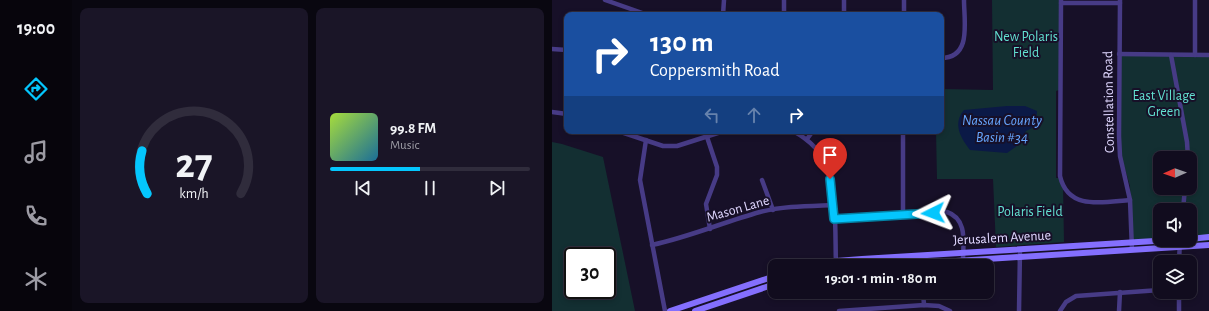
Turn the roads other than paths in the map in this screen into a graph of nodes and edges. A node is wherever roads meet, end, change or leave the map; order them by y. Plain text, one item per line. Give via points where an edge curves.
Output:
1 (604, 0) edge
2 (724, 0) edge
3 (784, 0) edge
4 (844, 0) edge
5 (904, 0) edge
6 (964, 0) edge
7 (1195, 0) edge
8 (1061, 1) edge
9 (1120, 1) edge
10 (639, 12) edge
11 (723, 12) edge
12 (784, 12) edge
13 (844, 12) edge
14 (904, 12) edge
15 (552, 49) edge
16 (564, 50) edge
17 (1119, 54) junction
18 (1170, 54) junction
19 (1195, 55) junction
20 (1209, 55) edge
21 (944, 58) edge
22 (552, 112) edge
23 (564, 114) edge
24 (627, 134) edge
25 (716, 134) edge
26 (798, 134) edge
27 (810, 134) edge
28 (903, 134) edge
29 (707, 137) junction
30 (806, 139) junction
31 (646, 140) junction
32 (1188, 151) edge
33 (762, 180) dead end
34 (1130, 200) junction
35 (833, 205) junction
36 (773, 210) junction
37 (903, 214) junction
38 (834, 219) junction
39 (710, 229) junction
40 (1209, 237) edge
41 (1197, 238) edge
42 (1153, 241) edge
43 (1132, 242) junction
44 (652, 244) junction
45 (1197, 244) edge
46 (1209, 245) edge
47 (1153, 247) edge
48 (1020, 250) junction
49 (1132, 250) junction
50 (963, 253) junction
51 (921, 256) junction
52 (1020, 257) junction
53 (836, 259) edge
54 (889, 259) edge
55 (921, 259) edge
56 (963, 259) edge
57 (982, 259) edge
58 (768, 278) edge
59 (768, 286) edge
60 (734, 289) junction
61 (1153, 290) edge
62 (1120, 292) junction
63 (736, 297) junction
64 (924, 299) edge
65 (1179, 299) edge
66 (924, 305) junction
67 (665, 311) edge
68 (670, 311) edge
69 (695, 311) edge
70 (839, 311) edge
71 (950, 311) edge
72 (1019, 311) edge
73 (1060, 311) edge
74 (1119, 311) edge
75 (1179, 311) edge

1 - 10 street
2 - 11 street
3 - 12 street
4 - 13 street
5 - 14 street
6 - 21 street via 962,46 955,56
7 - 19 street
8 - 9 street
8 - 34 street via 1062,183 1068,193 1089,203
9 - 17 street, Constellation Road
15 - 16 street
17 - 18 street
17 - 34 street, Constellation Road via 1120,156
18 - 19 street
18 - 32 street
19 - 20 street
22 - 23 street
24 - 31 street
25 - 29 street
26 - 30 street
27 - 30 street
28 - 37 street
29 - 31 street via 677,146 663,146
29 - 39 street via 717,167 717,175 706,204
30 - 35 street via 828,168
31 - 44 street via 640,180
33 - 36 street
34 - 43 street, Constellation Road
35 - 36 street, Mason Lane
35 - 38 street
36 - 39 street, Mason Lane
37 - 38 street
37 - 50 street via 952,214 960,222 963,230
38 - 53 street
39 - 44 street, Mason Lane
40 - 41 main road
42 - 43 main road, Jerusalem Avenue
43 - 48 main road, Jerusalem Avenue
43 - 49 street, Constellation Road
44 - 67 street
45 - 46 main road, Jerusalem Avenue
47 - 49 main road, Jerusalem Avenue
48 - 50 main road, Jerusalem Avenue
48 - 52 street
49 - 52 main road, Jerusalem Avenue
50 - 51 main road, Jerusalem Avenue
50 - 56 street
51 - 54 main road, Jerusalem Avenue
51 - 55 street
52 - 57 main road, Jerusalem Avenue
52 - 72 street
58 - 60 main road
59 - 63 main road
60 - 63 main road
60 - 68 main road
61 - 62 street
62 - 73 street via 1076,296 1066,302
62 - 74 street
63 - 69 main road
64 - 66 street
65 - 75 street
66 - 70 street
66 - 71 street via 939,306

